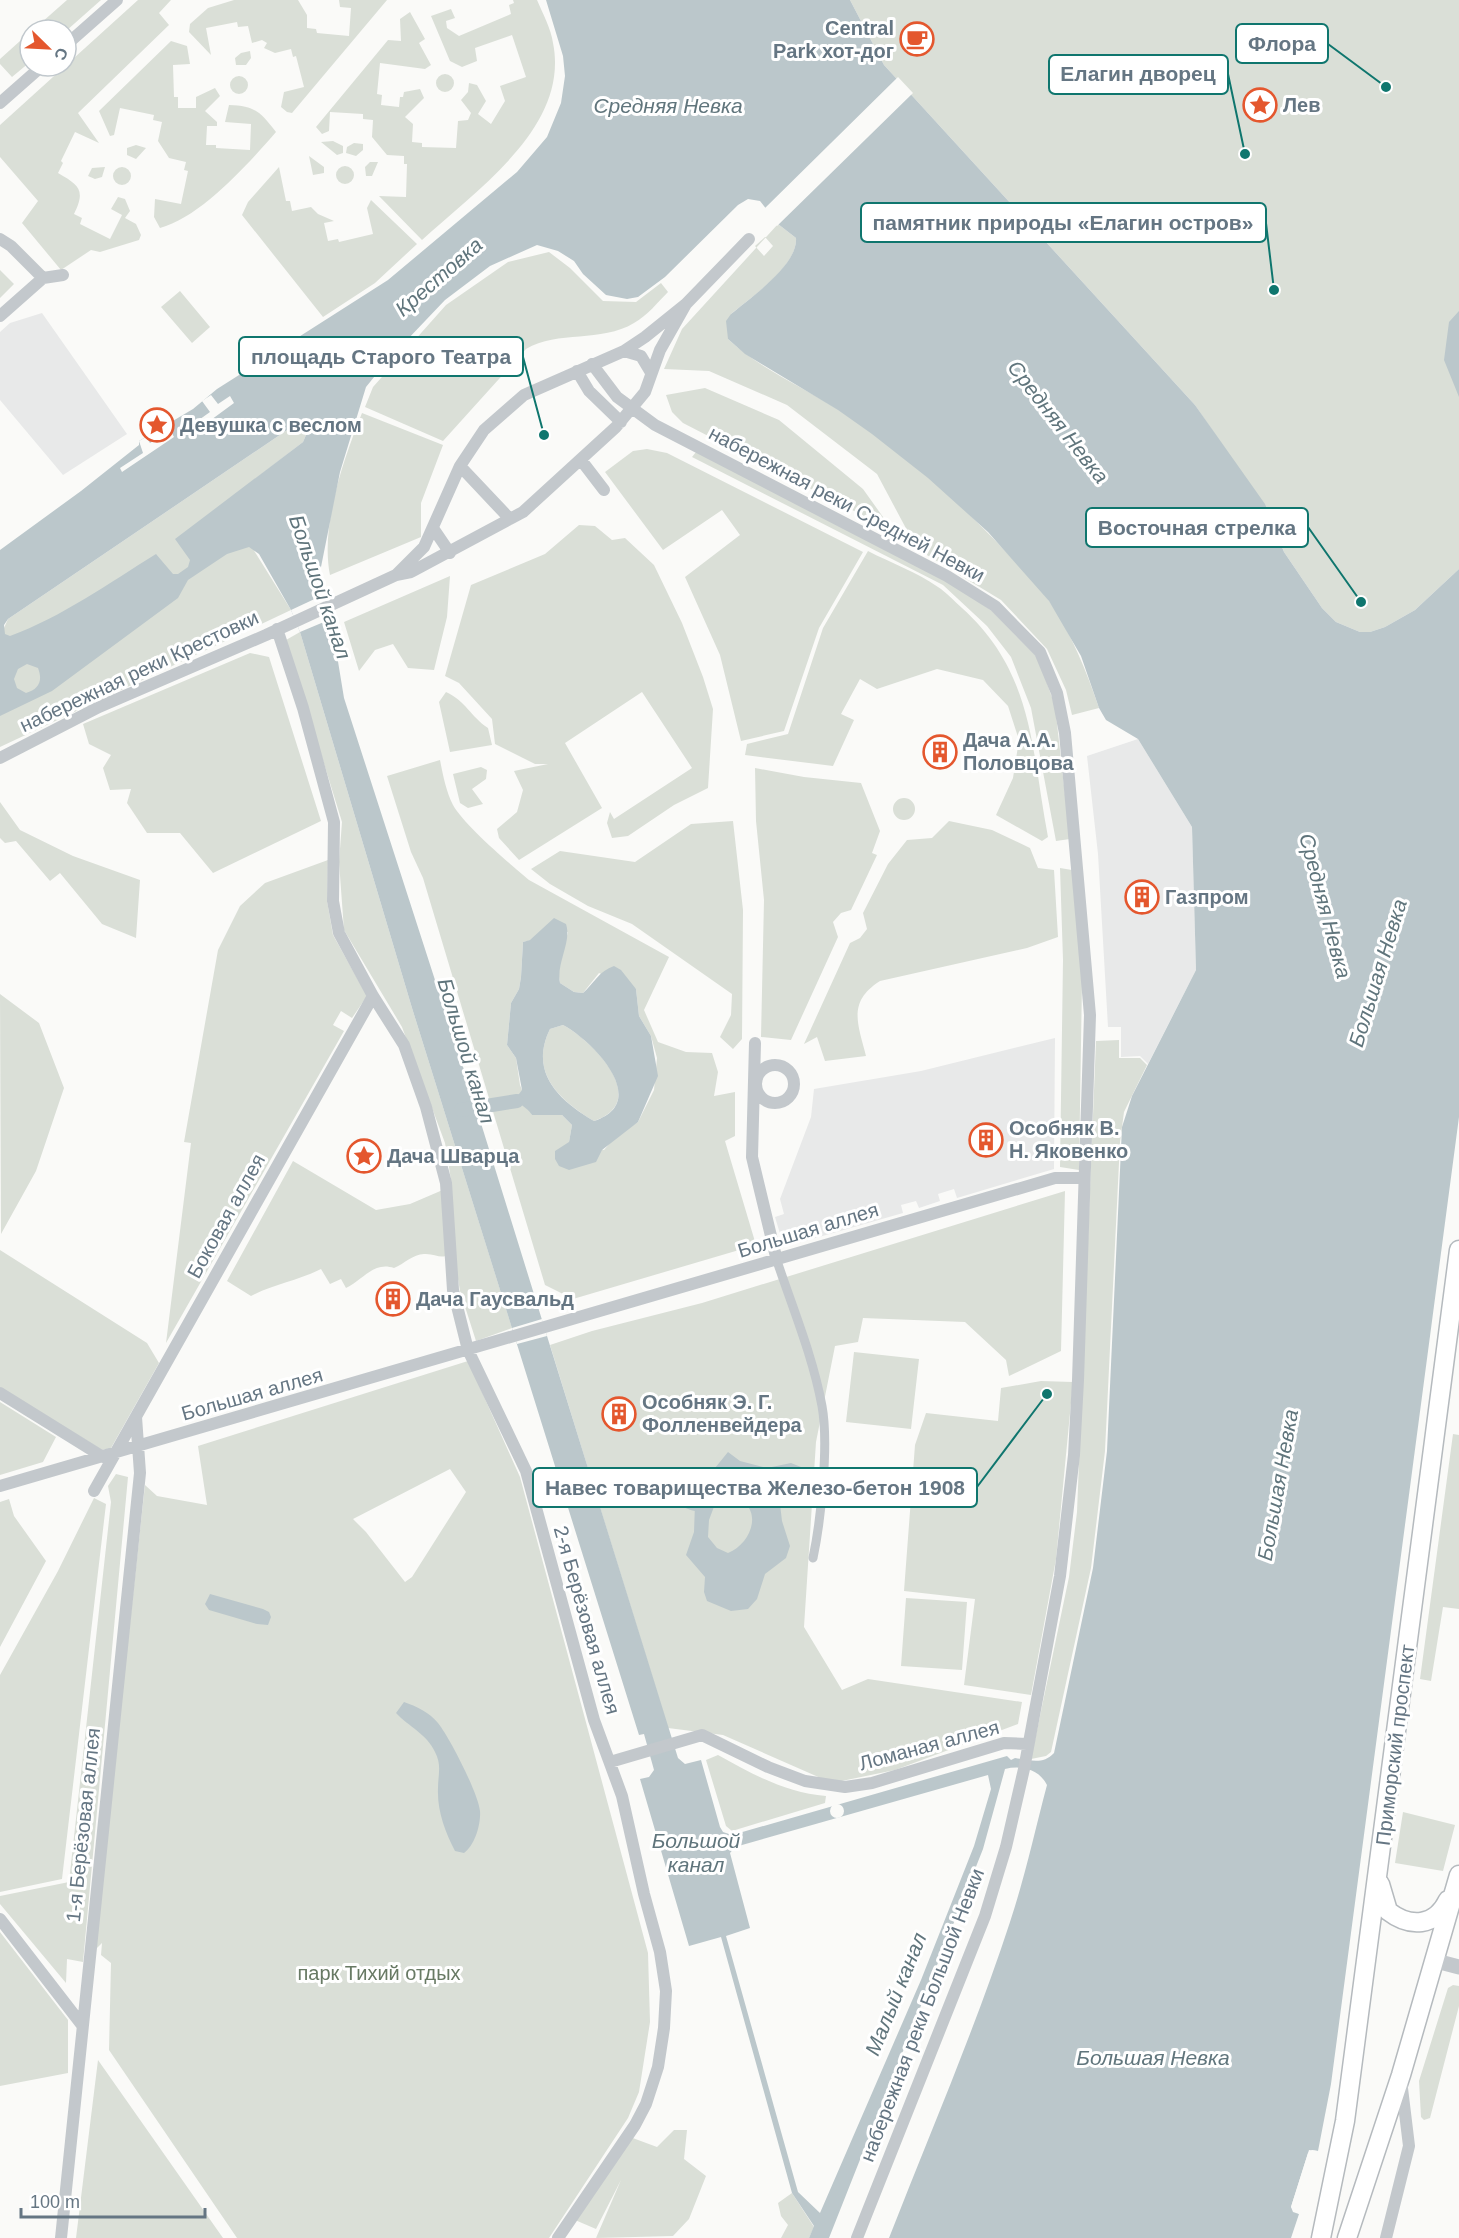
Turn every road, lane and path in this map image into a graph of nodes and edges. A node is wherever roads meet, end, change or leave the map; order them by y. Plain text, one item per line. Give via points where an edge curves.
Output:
1 (117, 0) edge
2 (78, 34) edge
3 (29, 78) edge
4 (0, 104) edge
5 (0, 239) edge
6 (749, 239) dead end
7 (63, 275) dead end
8 (43, 278) junction
9 (686, 304) junction
10 (0, 316) edge
11 (624, 351) junction
12 (592, 364) junction
13 (577, 371) junction
14 (650, 371) junction
15 (632, 409) junction
16 (621, 422) junction
17 (581, 460) junction
18 (460, 466) junction
19 (604, 490) dead end
20 (510, 519) junction
21 (433, 528) junction
22 (450, 553) junction
23 (396, 575) junction
24 (277, 629) junction
25 (0, 758) edge
26 (373, 996) junction
27 (755, 1043) dead end
28 (756, 1084) junction
29 (758, 1102) junction
30 (1083, 1178) junction
31 (1459, 1250) edge
32 (777, 1261) junction
33 (468, 1350) junction
34 (0, 1393) edge
35 (136, 1416) junction
36 (140, 1447) junction
37 (108, 1460) junction
38 (0, 1486) edge
39 (94, 1491) dead end
40 (813, 1558) dead end
41 (1027, 1743) junction
42 (610, 1762) junction
43 (1378, 1877) junction
44 (1458, 1879) edge
45 (0, 1919) edge
46 (1436, 1961) junction
47 (1459, 1967) edge
48 (82, 2025) junction
49 (1401, 2075) junction
50 (61, 2238) edge
51 (558, 2238) edge
52 (856, 2238) edge
53 (1321, 2238) edge
54 (1347, 2238) edge
55 (1386, 2238) edge

1 - 2 street
3 - 4 street
5 - 8 street
6 - 9 street
7 - 8 street
8 - 10 street
9 - 11 street
9 - 14 street
11 - 12 street
11 - 14 street via 641,356
12 - 13 street
12 - 15 street, набережная реки Средней Невки via 610,389
13 - 16 street via 590,391
13 - 18 street via 542,385 505,410 477,439
14 - 15 street via 645,392
15 - 16 street
15 - 30 street, набережная реки Средней Невки via 947,576 995,606 1040,652 1057,693 1065,733 1087,956 1090,1035
16 - 17 street
17 - 19 street
17 - 20 street
18 - 20 street
18 - 21 street
20 - 22 street
21 - 22 street
21 - 23 street via 417,557
22 - 23 street
23 - 24 street, набережная реки Крестовки
24 - 25 street, набережная реки Крестовки via 99,707
24 - 26 street, 2-я Берёзовая аллея via 334,822 333,901 339,933
26 - 33 street, 2-я Берёзовая аллея via 408,1055 437,1141 446,1183 453,1290
26 - 35 street, Боковая аллея
27 - 28 street
28 - 29 street
28 - 29 street via 763,1070 773,1065 788,1070 794,1079 793,1091 785,1101
29 - 32 street via 752,1157
30 - 32 street, Большая аллея via 1055,1178
30 - 41 street, набережная реки Большой Невки via 1073,1466 1060,1576
31 - 43 main road, Приморский проспект
32 - 33 street, Большая аллея
32 - 40 street via 823,1408 819,1527
33 - 36 street, Большая аллея
33 - 42 street, 2-я Берёзовая аллея via 526,1471 594,1720
34 - 37 street
35 - 36 street, 1-я Берёзовая аллея
35 - 37 street, Боковая аллея
36 - 37 street, Большая аллея
36 - 48 street, 1-я Берёзовая аллея
37 - 38 street, Большая аллея
37 - 39 street, Боковая аллея
41 - 42 street, Ломаная аллея via 1004,1743 872,1783 845,1787 805,1781 702,1735
41 - 52 street, набережная реки Большой Невки via 1006,1847 985,1917
42 - 51 street, 2-я Берёзовая аллея via 660,1952 666,1990 664,2028 658,2067 646,2104
43 - 44 main road via 1388,1911 1419,1923 1436,1917 1445,1907
43 - 53 main road, Приморский проспект via 1345,2121
44 - 46 main road
45 - 48 street
46 - 47 street
46 - 49 main road
48 - 50 street, 1-я Берёзовая аллея
49 - 54 main road
49 - 55 street via 1409,2146

